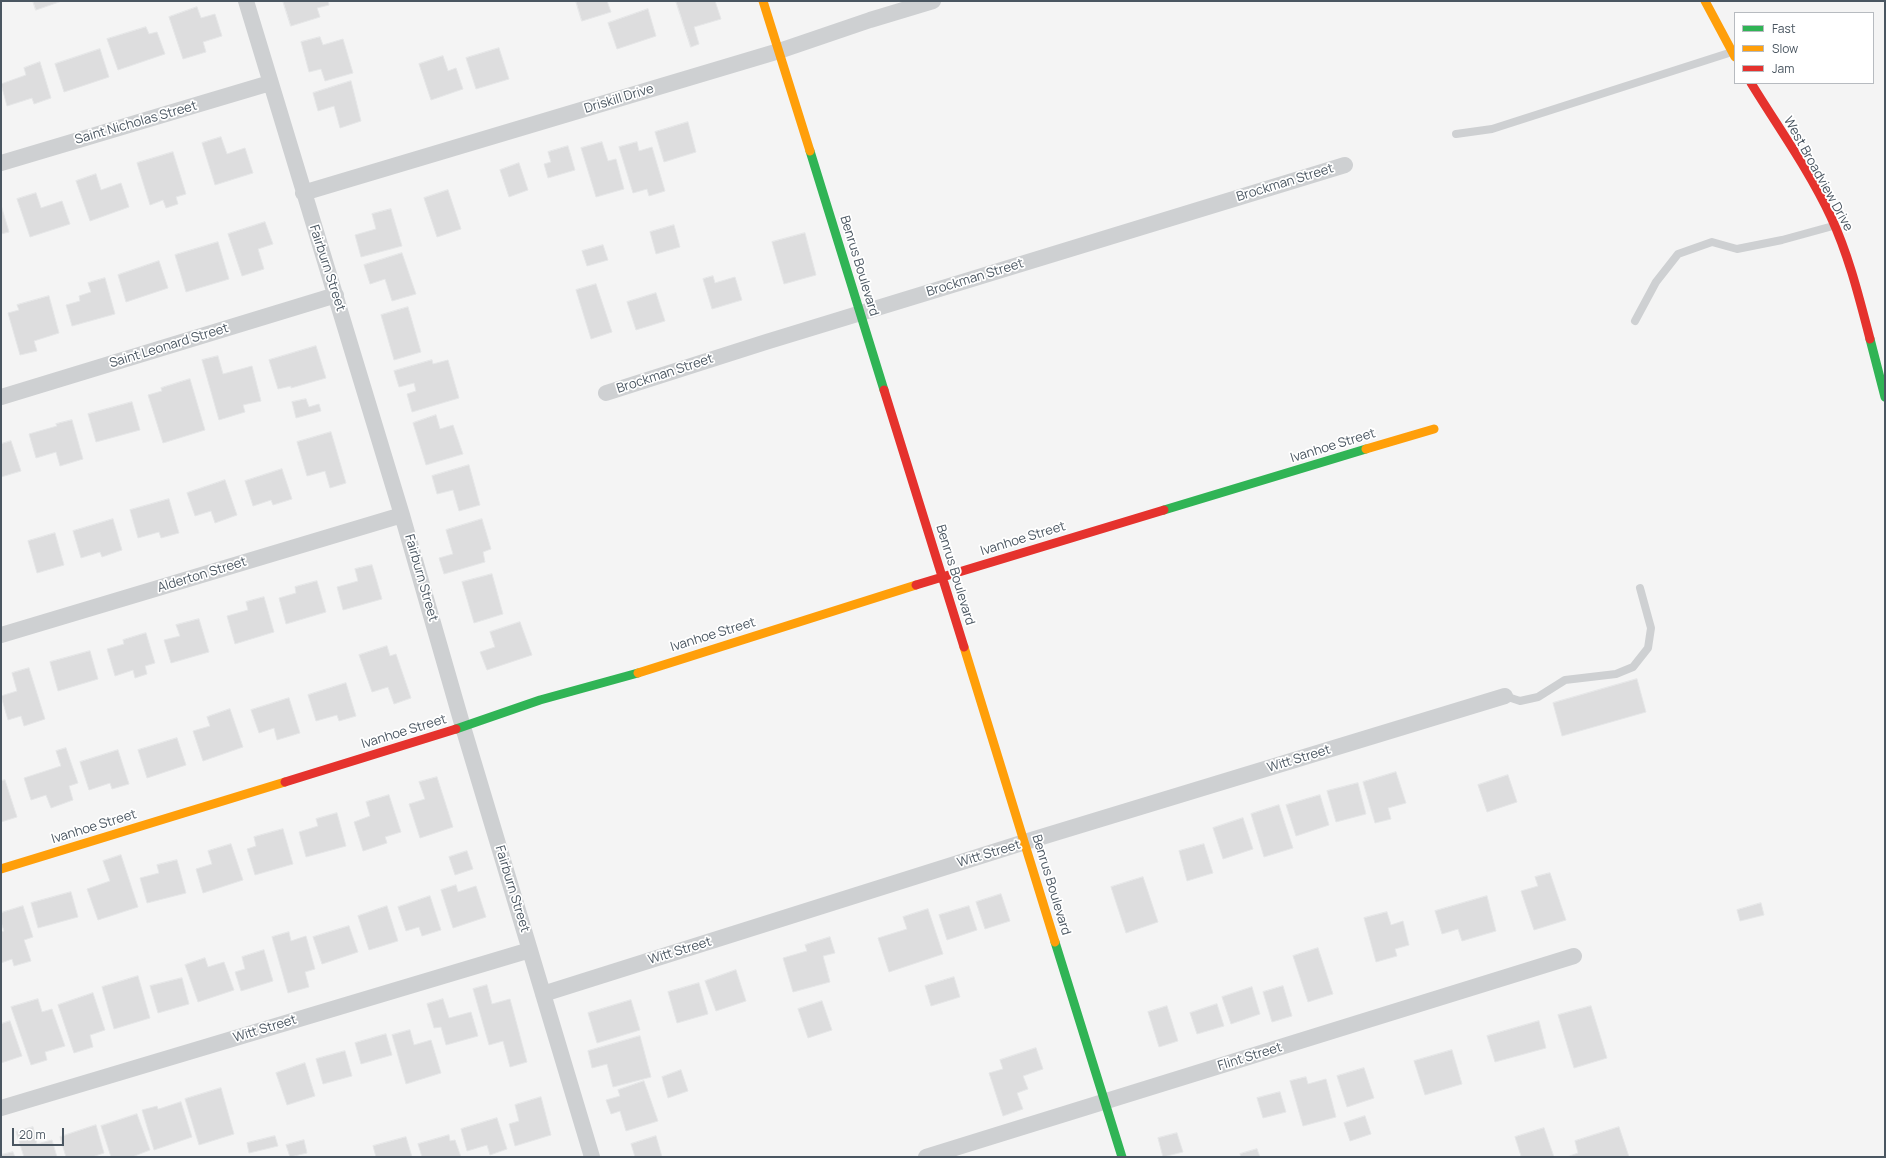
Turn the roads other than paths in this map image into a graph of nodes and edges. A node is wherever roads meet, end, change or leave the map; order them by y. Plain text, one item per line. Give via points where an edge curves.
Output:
1 (246, 1) edge
2 (764, 1) edge
3 (933, 1) edge
4 (1705, 1) edge
5 (779, 51) junction
6 (1734, 54) edge
7 (270, 83) junction
8 (1752, 84) edge
9 (1456, 134) dead end
10 (1, 163) edge
11 (1345, 165) dead end
12 (303, 193) junction
13 (1834, 226) junction
14 (336, 296) junction
15 (860, 313) junction
16 (1635, 321) dead end
17 (606, 393) dead end
18 (1, 397) edge
19 (1885, 397) edge
20 (1434, 429) dead end
21 (402, 516) junction
22 (942, 577) junction
23 (1640, 588) dead end
24 (1, 635) edge
25 (1505, 696) joint
26 (463, 727) junction
27 (1025, 842) junction
28 (1, 869) edge
29 (530, 950) junction
30 (1574, 956) dead end
31 (543, 994) junction
32 (1105, 1102) junction
33 (1, 1108) edge
34 (592, 1157) edge
35 (926, 1157) edge
36 (1122, 1157) edge

1 - 7 street, Fairburn Street
2 - 5 street, Benrus Boulevard
3 - 5 street, Driskill Drive
4 - 6 street
5 - 12 street, Driskill Drive
5 - 15 street, Benrus Boulevard
6 - 9 lane via 1492,129
7 - 10 street, Saint Nicholas Street
7 - 12 street, Fairburn Street
8 - 13 street, West Broadview Drive via 1798,159
11 - 15 street, Brockman Street
12 - 14 street, Fairburn Street
13 - 16 lane via 1737,249 1712,242 1678,254 1656,282
13 - 19 street, West Broadview Drive via 1846,258
14 - 18 street, Saint Leonard Street
14 - 21 street, Fairburn Street
15 - 17 street, Brockman Street
15 - 22 street, Benrus Boulevard
20 - 22 street, Ivanhoe Street
21 - 24 street, Alderton Street
21 - 26 street, Fairburn Street
22 - 26 street, Ivanhoe Street via 625,677 540,700
22 - 27 street, Benrus Boulevard
23 - 25 lane via 1651,628 1648,648 1633,667 1616,674 1565,680 1538,697 1520,701
25 - 27 street, Witt Street
26 - 28 street, Ivanhoe Street
26 - 29 street, Fairburn Street
27 - 31 street, Witt Street
27 - 32 street, Benrus Boulevard
29 - 31 street, Fairburn Street
29 - 33 street, Witt Street
30 - 32 street, Flint Street
31 - 34 street, Fairburn Street
32 - 35 street, Flint Street
32 - 36 street, Benrus Boulevard

